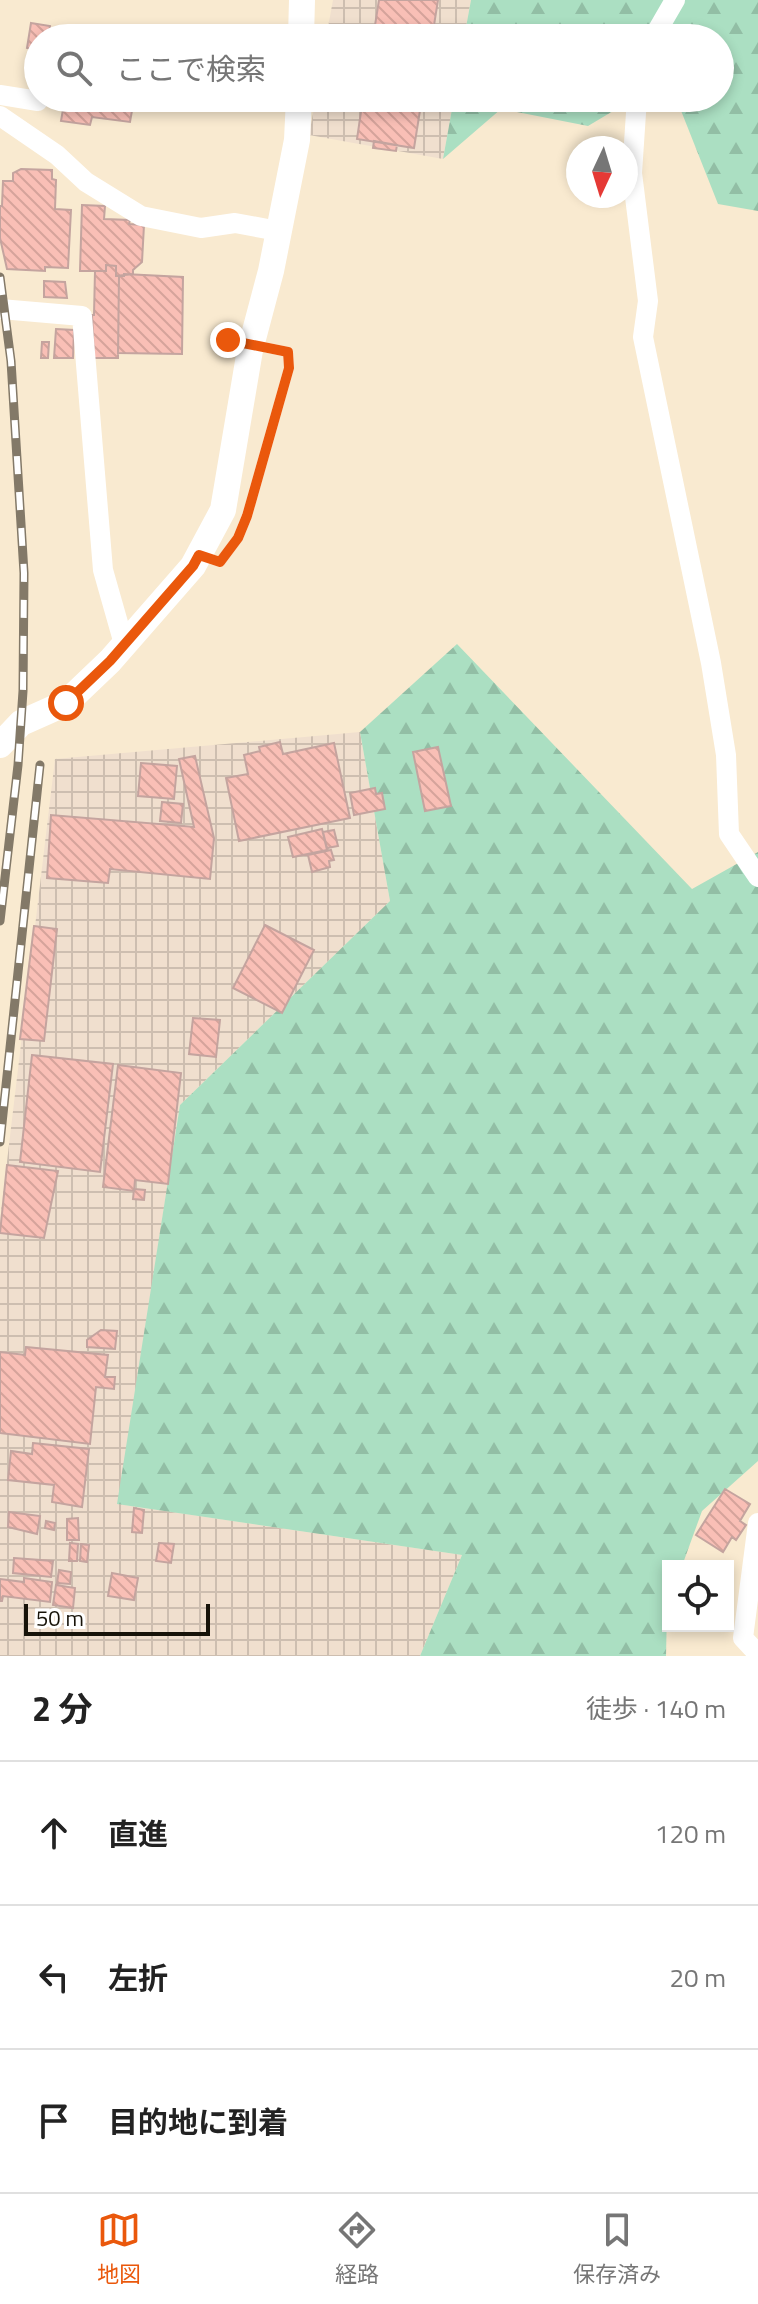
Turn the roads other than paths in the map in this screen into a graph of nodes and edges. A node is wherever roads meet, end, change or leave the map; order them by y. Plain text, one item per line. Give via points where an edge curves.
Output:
1 (302, 0) edge
2 (675, 0) edge
3 (301, 24) edge
4 (661, 24) edge
5 (0, 95) edge
6 (24, 99) edge
7 (298, 112) edge
8 (636, 112) edge
9 (0, 116) edge
10 (278, 231) junction
11 (0, 309) edge
12 (228, 340) dead end
13 (199, 555) junction
14 (124, 644) junction
15 (0, 745) edge
16 (758, 877) edge
17 (758, 1523) edge
18 (740, 1647) edge
19 (758, 1654) edge

1 - 3 street
2 - 4 street
5 - 6 street
7 - 10 street
8 - 16 street via 632,173 648,301 643,337 711,663 726,755 729,834
9 - 10 street via 86,182 141,216 201,228 235,223
10 - 13 street via 250,350 223,510
11 - 14 street via 82,316 103,570
12 - 13 lane via 288,352 289,368 238,538 220,562
13 - 14 street
14 - 15 street via 66,703 21,723
17 - 18 street
18 - 19 street

